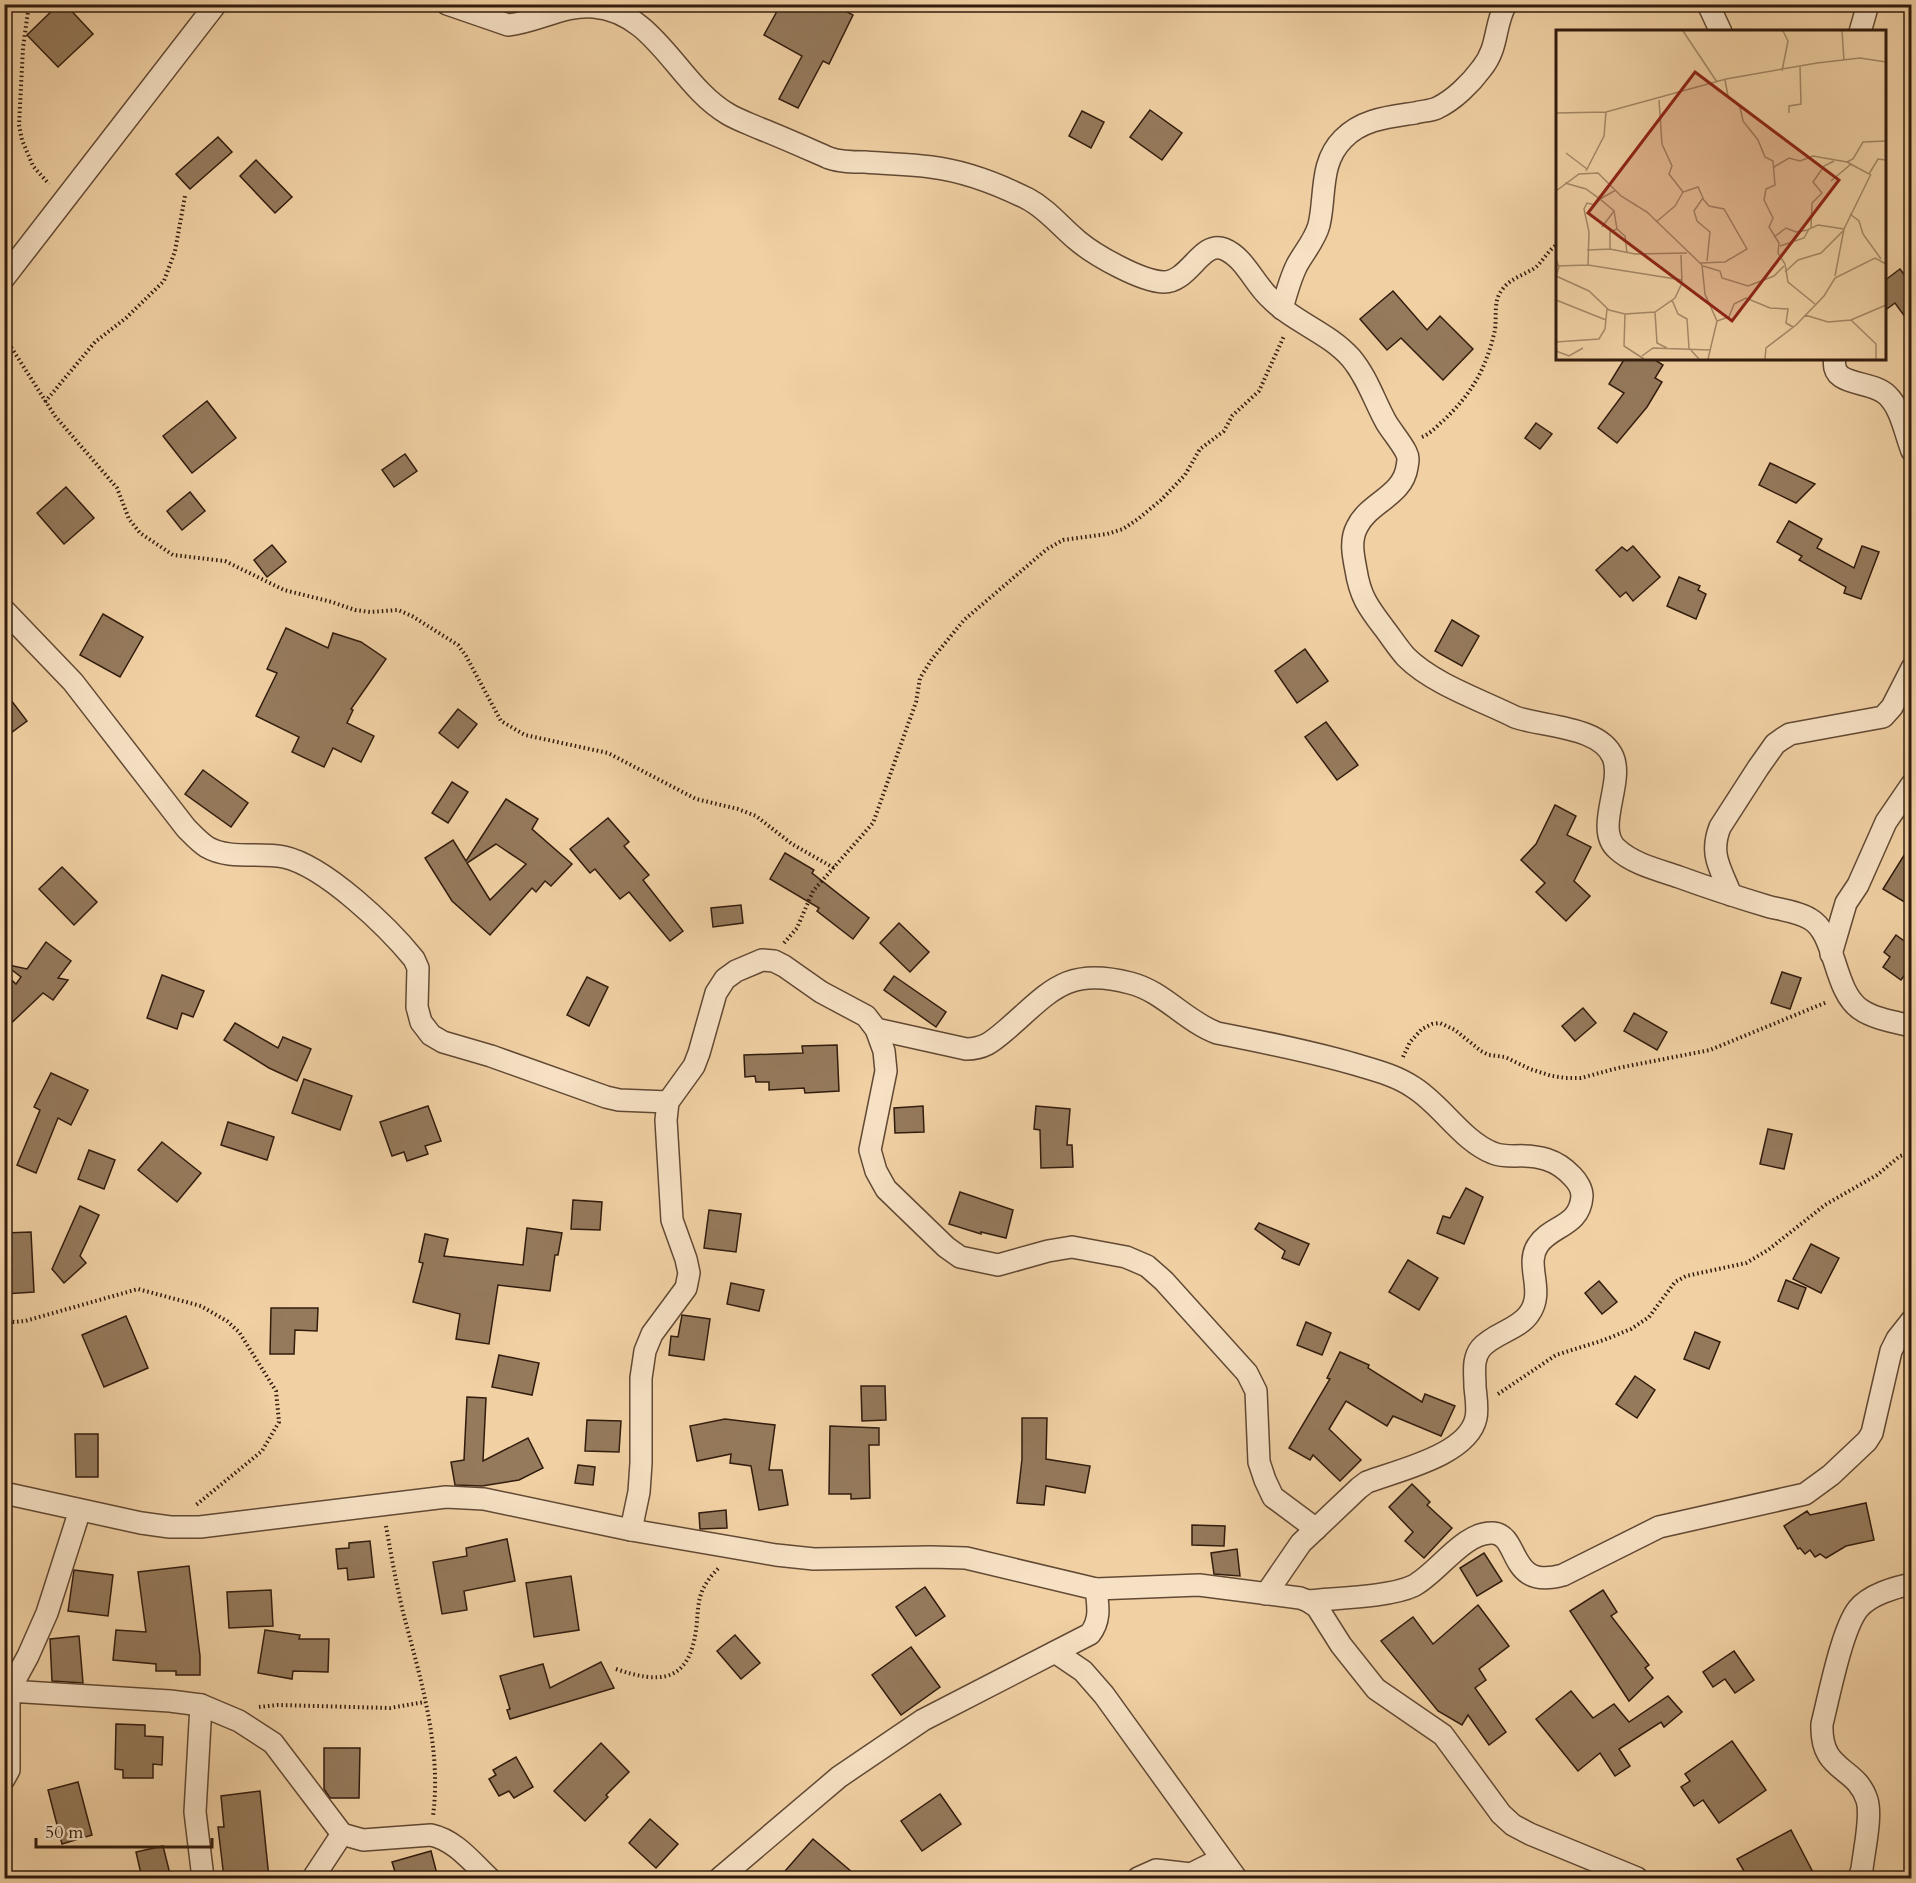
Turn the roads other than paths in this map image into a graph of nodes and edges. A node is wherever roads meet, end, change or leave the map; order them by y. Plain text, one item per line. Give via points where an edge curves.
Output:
1 (216, 4) edge
2 (447, 4) edge
3 (1506, 4) edge
4 (1708, 4) edge
5 (1868, 4) edge
6 (1720, 30) edge
7 (1860, 30) edge
8 (4, 278) edge
9 (1287, 312) junction
10 (1834, 360) edge
11 (1911, 451) edge
12 (4, 610) edge
13 (1911, 668) edge
14 (1911, 784) edge
15 (1731, 895) junction
16 (1831, 954) junction
17 (1911, 1026) edge
18 (876, 1029) junction
19 (668, 1102) junction
20 (1911, 1320) edge
21 (4, 1493) edge
22 (80, 1510) junction
23 (1316, 1529) junction
24 (631, 1530) junction
25 (1911, 1584) edge
26 (1096, 1589) junction
27 (1266, 1594) junction
28 (1308, 1601) junction
29 (1055, 1652) junction
30 (7, 1691) edge
31 (201, 1705) junction
32 (4, 1779) edge
33 (342, 1834) junction
34 (1221, 1859) junction
35 (203, 1878) edge
36 (313, 1878) edge
37 (489, 1878) edge
38 (720, 1878) edge
39 (1138, 1878) edge
40 (1236, 1878) edge
41 (1637, 1878) edge
42 (1858, 1878) edge

1 - 8 street
2 - 9 street via 508,25 575,7 611,10 648,31 693,87 728,114 835,160 932,167 975,177 1030,200 1080,243 1146,278 1175,280 1207,250 1224,249
3 - 9 street via 1495,47 1483,67 1448,101 1436,108 1377,119 1341,140 1323,180 1314,239 1293,273
4 - 6 street
5 - 7 street
9 - 15 street via 1349,356 1362,372 1408,459 1404,480 1358,522 1353,534 1358,585 1367,605 1406,656 1430,675 1515,717 1592,735 1603,742 1614,760 1608,825 1611,843 1654,869
10 - 11 street via 1836,373 1844,380 1877,387 1887,395 1897,410
12 - 19 street via 73,682 186,828 207,847 223,853 286,857 319,872 373,916 414,959 418,968 417,1007 421,1022 431,1035 606,1097
13 - 15 street via 1883,717 1791,734 1769,751 1715,840 1714,852
14 - 16 street via 1886,822 1846,903
15 - 16 street via 1810,919 1825,937
16 - 17 street via 1852,1003 1870,1014
18 - 19 street via 866,1016 784,966 762,960 725,979 716,993 694,1065
18 - 23 street via 886,1071 870,1150 886,1189 960,1257 998,1264 1072,1247 1126,1257 1147,1266 1247,1373 1256,1390 1259,1462 1265,1480 1274,1497
18 - 23 street via 966,1048 983,1047 1071,980 1088,976 1128,982 1155,993 1217,1033 1316,1053 1394,1077 1413,1087 1493,1154 1543,1157 1576,1180 1582,1196 1578,1212 1545,1237 1533,1255 1535,1304 1523,1321 1486,1342 1475,1357 1477,1416 1473,1430 1446,1453 1367,1482
19 - 24 street via 671,1212 689,1273 686,1288 652,1334 645,1351 639,1492
20 - 28 street via 1891,1351 1872,1433 1831,1475 1805,1494 1659,1527 1547,1580 1534,1578 1504,1537 1493,1533 1467,1542 1415,1585 1398,1591
21 - 22 street
22 - 24 street via 170,1527 200,1527 446,1497 484,1499
22 - 30 street via 47,1613
23 - 27 street via 1301,1543
24 - 26 street via 814,1559 966,1558
25 - 42 street via 1883,1591 1858,1608 1847,1629 1822,1724 1827,1754 1861,1787 1868,1801
26 - 27 street via 1199,1585
26 - 29 street via 1098,1615 1090,1634
27 - 28 street
28 - 41 street via 1317,1607 1376,1689 1443,1735 1513,1825
29 - 34 street via 1083,1671 1104,1695
29 - 38 street via 923,1720 839,1776
30 - 31 street
30 - 32 street via 9,1770
31 - 33 street via 239,1721 273,1743
31 - 35 street via 195,1812
33 - 36 street
33 - 37 street via 363,1840 431,1834 442,1837
34 - 39 street via 1191,1874 1156,1870
34 - 40 street

